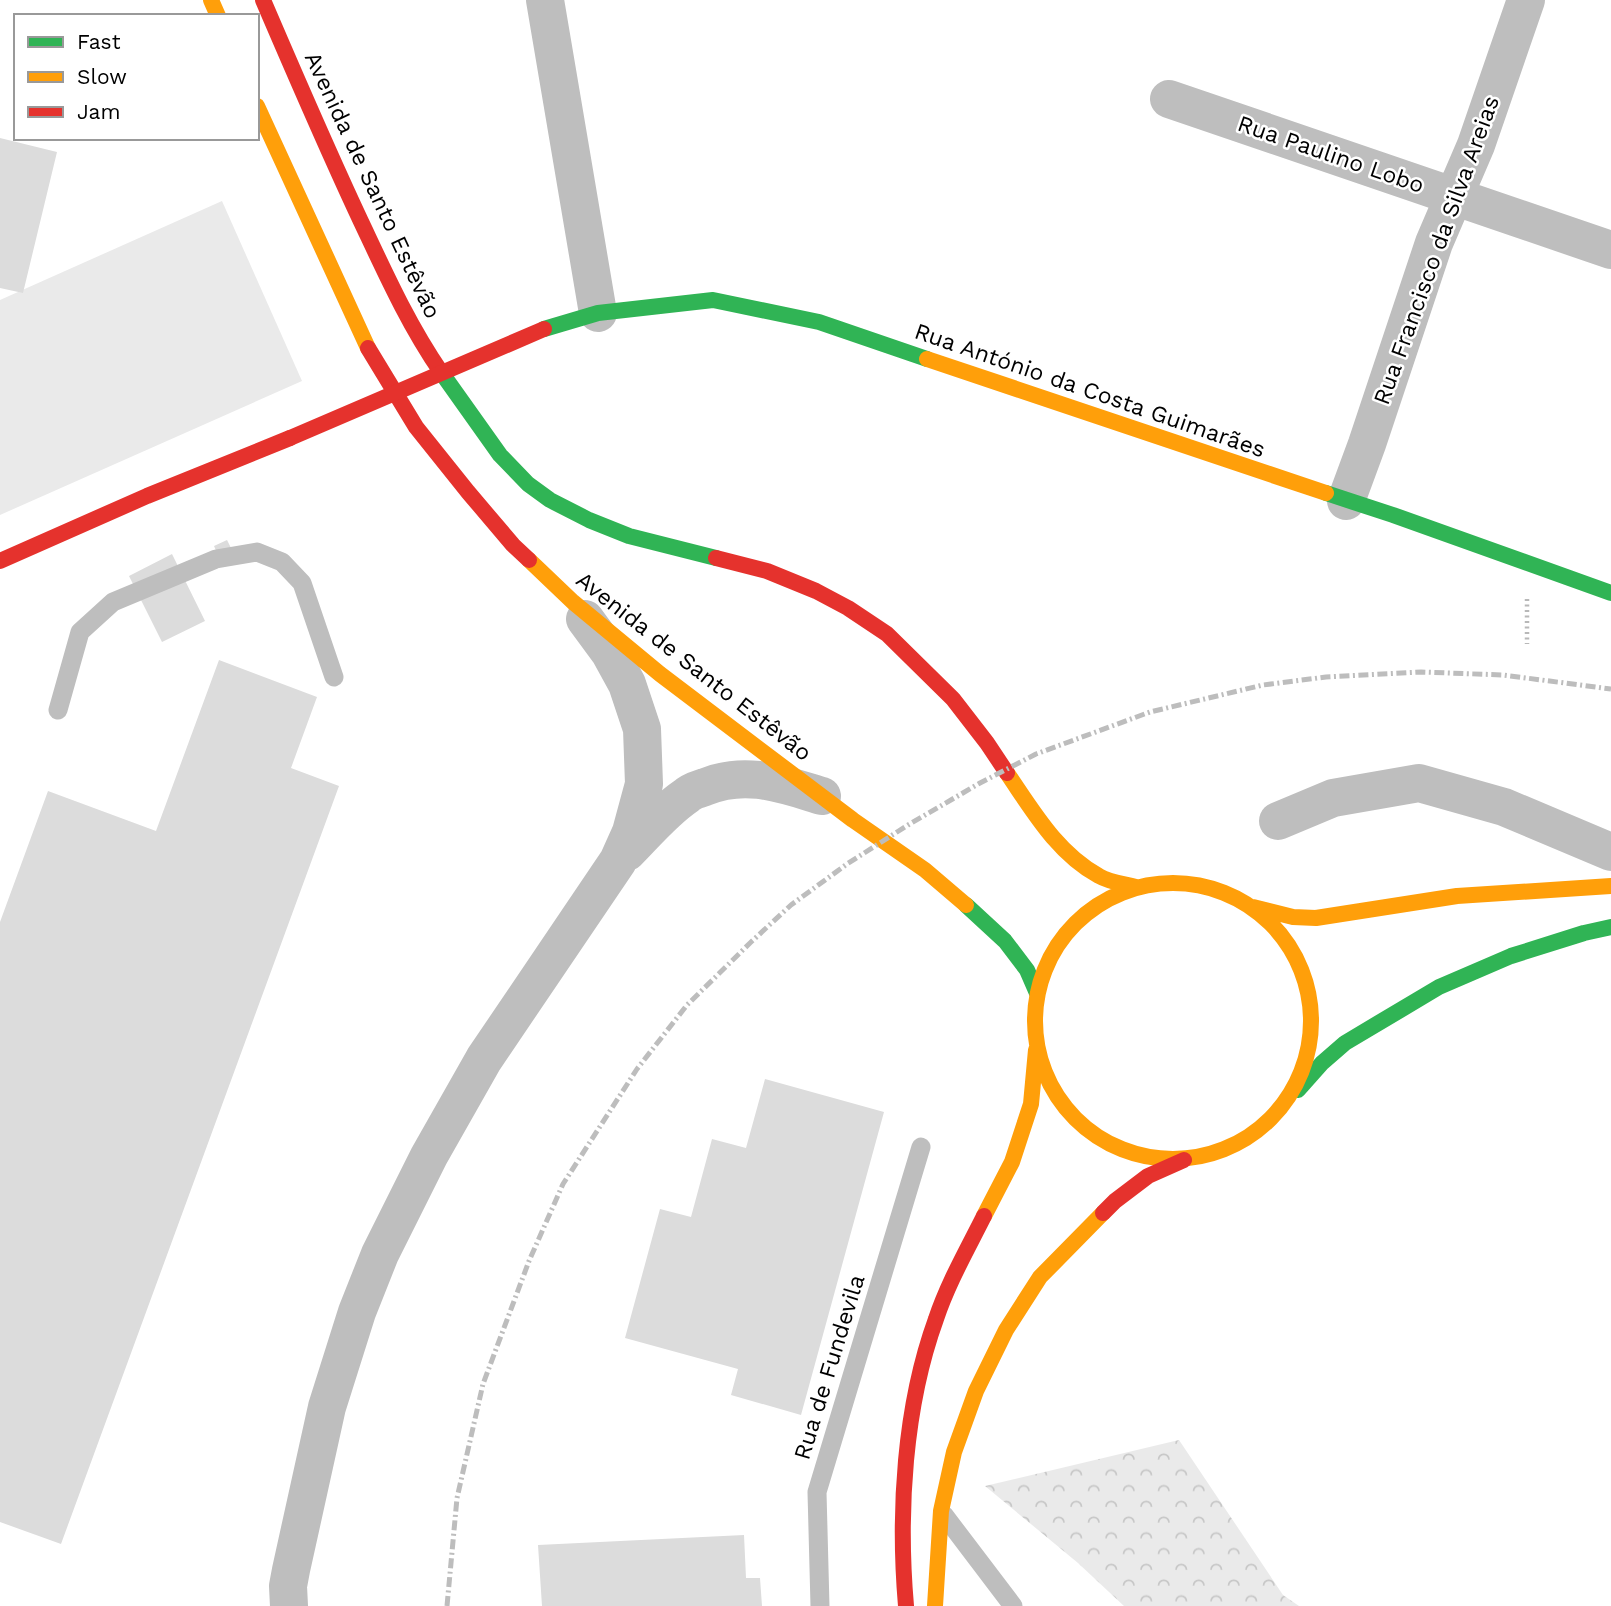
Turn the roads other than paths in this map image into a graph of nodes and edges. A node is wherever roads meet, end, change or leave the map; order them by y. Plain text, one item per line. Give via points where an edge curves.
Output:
1 (263, 0) edge
2 (545, 0) edge
3 (1526, 0) edge
4 (1169, 99) dead end
5 (259, 111) edge
6 (1454, 197) junction
7 (1611, 250) edge
8 (598, 313) junction
9 (1346, 500) junction
10 (0, 561) edge
11 (1611, 593) edge
12 (573, 602) junction
13 (334, 677) dead end
14 (58, 710) dead end
15 (822, 796) junction
16 (1278, 821) dead end
17 (1611, 852) edge
18 (618, 861) junction
19 (1611, 886) edge
20 (1136, 887) junction
21 (1253, 907) junction
22 (1611, 927) edge
23 (1037, 993) junction
24 (1037, 1044) junction
25 (1287, 1102) junction
26 (920, 1147) dead end
27 (1184, 1160) junction
28 (941, 1511) junction
29 (285, 1599) edge
30 (820, 1606) edge
31 (906, 1606) edge
32 (935, 1606) edge
33 (1013, 1606) edge

1 - 20 main road, Avenida de Santo Estêvão via 403,312 469,413 528,484 550,500 629,536 767,571 848,608 887,634 953,699 1045,830 1071,856 1100,877
2 - 8 street
3 - 6 street, Rua Francisco da Silva Areias
4 - 6 street, Rua Paulino Lobo
5 - 12 main road, Avenida de Santo Estêvão via 368,348 416,426 513,545
6 - 7 street, Rua Paulino Lobo
6 - 9 street, Rua Francisco da Silva Areias
8 - 9 main road, Rua António da Costa Guimarães via 713,300 819,322
8 - 10 main road, Rua António da Costa Guimarães, bridge via 544,329
9 - 11 main road, Rua António da Costa Guimarães
12 - 15 main road, Avenida de Santo Estêvão
12 - 18 street via 627,684 642,729 644,784
13 - 14 lane via 302,583 282,562 257,552 216,559 113,602 80,632
15 - 18 street via 747,778 718,782 688,794
15 - 23 main road, Avenida de Santo Estêvão via 967,905 1005,941 1027,970
16 - 17 street via 1333,798 1419,783 1504,807
18 - 29 street via 484,1059 380,1254 327,1407
19 - 21 main road via 1457,896 1316,918
20 - 21 main road via 1176,881 1216,888
20 - 23 main road via 1101,902 1072,926 1050,957
21 - 25 main road via 1284,937 1305,976 1311,1008 1306,1063
22 - 25 main road via 1511,956 1439,987 1345,1043
23 - 24 main road
24 - 27 main road via 1050,1083 1073,1116 1105,1142 1144,1157
24 - 31 main road via 1031,1104 1012,1162 961,1259 922,1366 905,1478
25 - 27 main road via 1259,1131 1224,1151
26 - 30 lane, Rua de Fundevila via 817,1492
27 - 28 main road via 1148,1176 1115,1201 1040,1277 1006,1330 976,1391 954,1452
28 - 32 main road
28 - 33 lane

